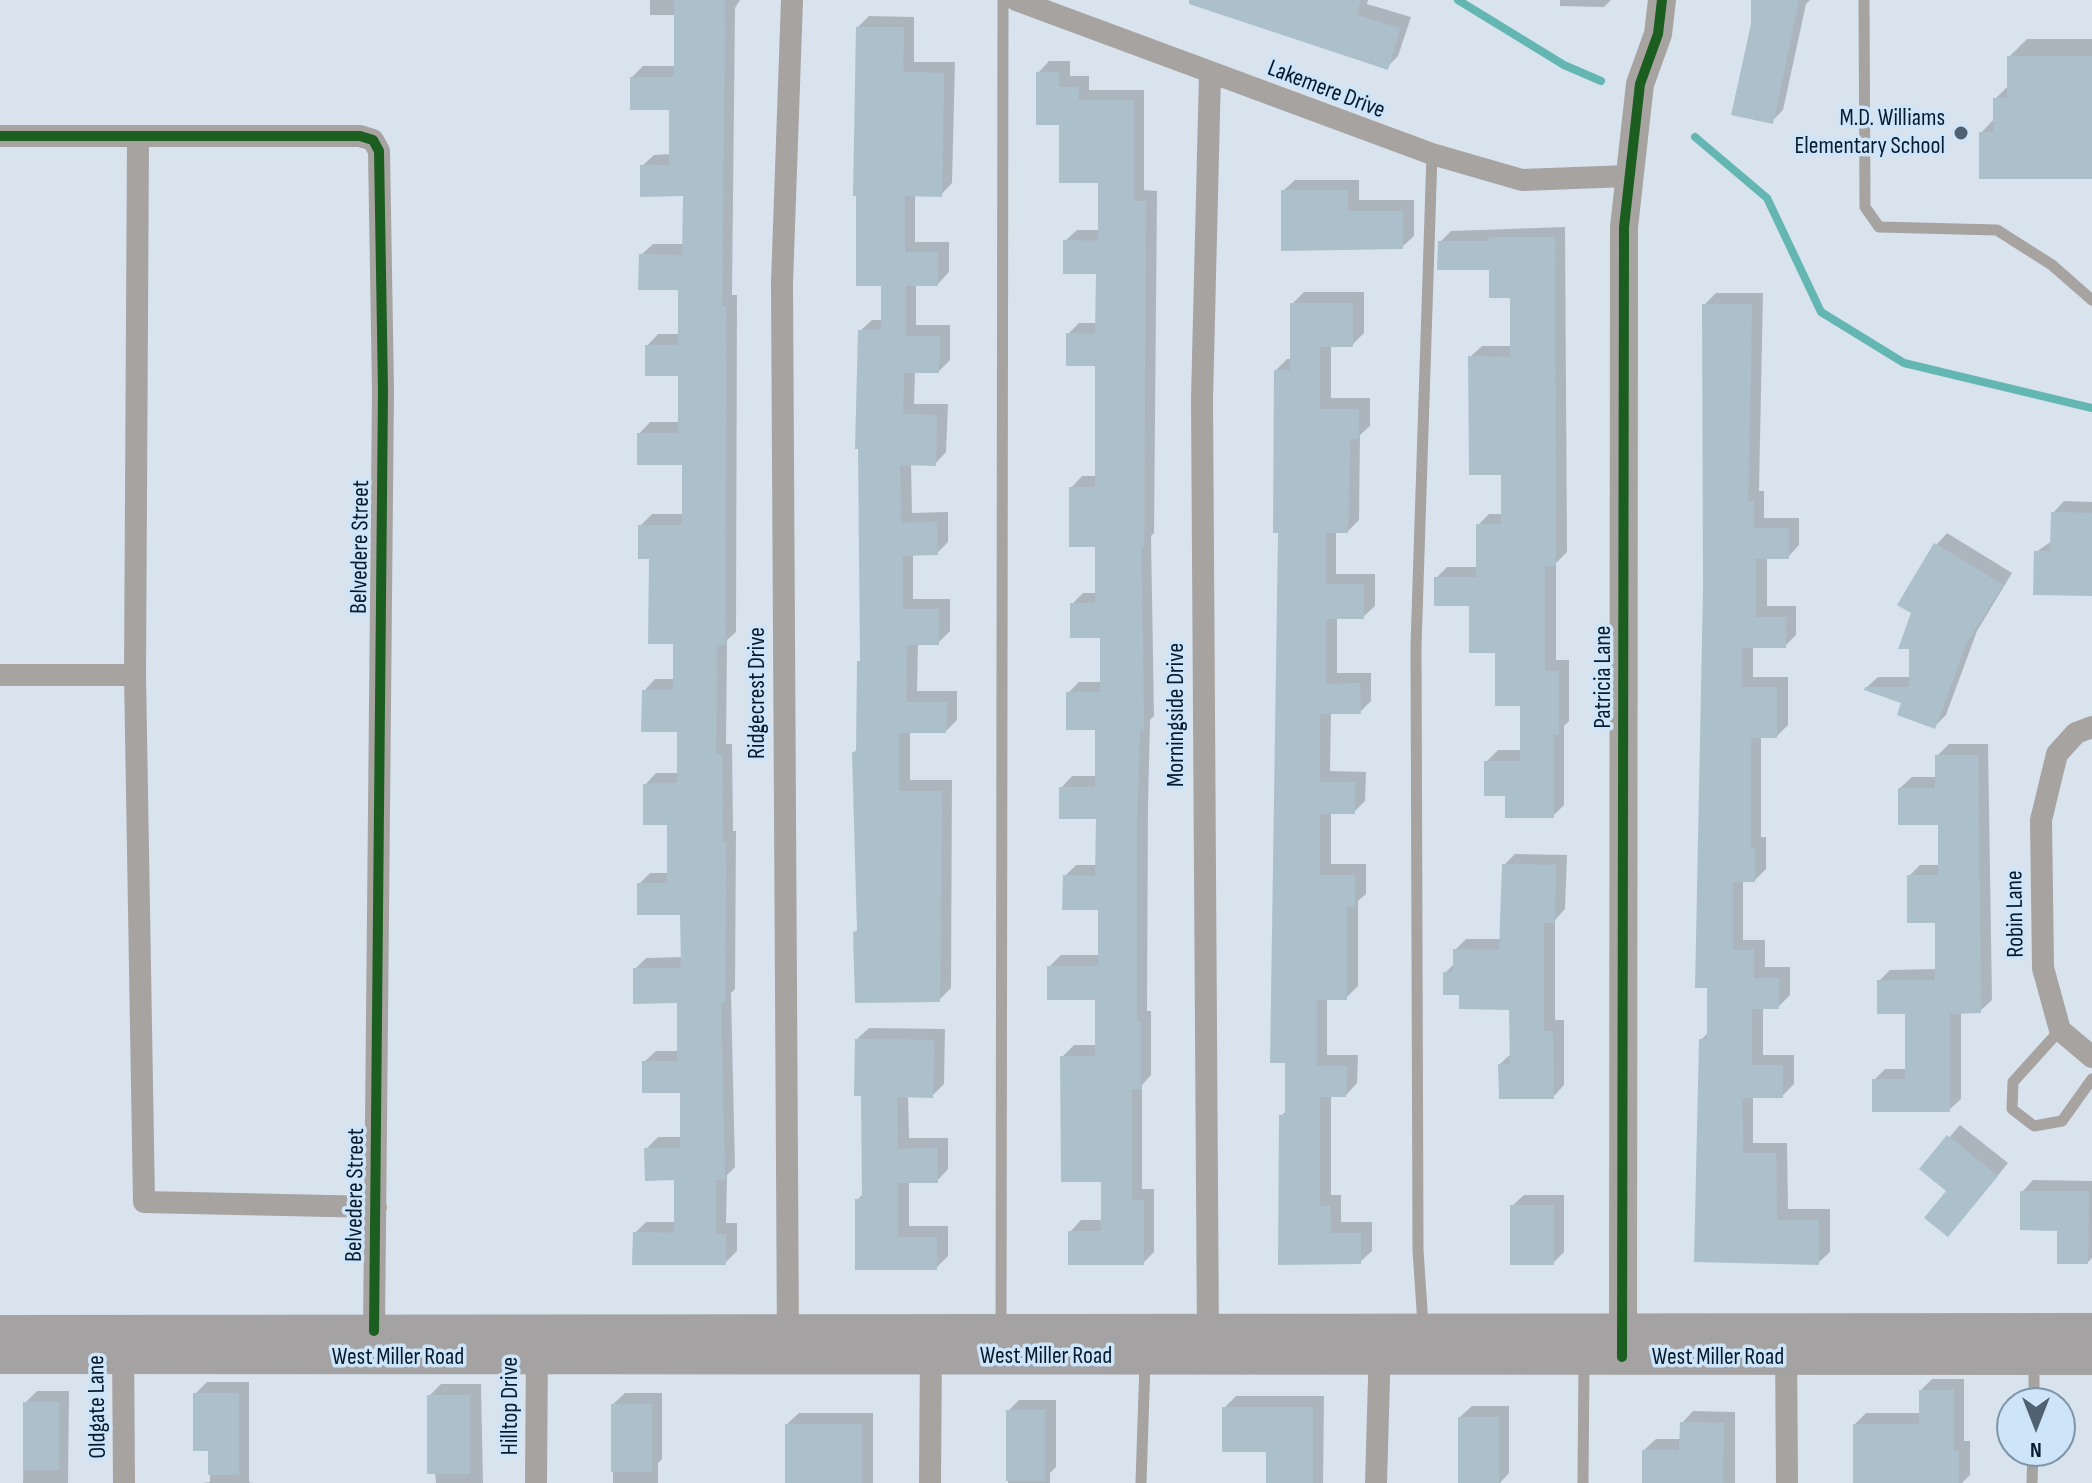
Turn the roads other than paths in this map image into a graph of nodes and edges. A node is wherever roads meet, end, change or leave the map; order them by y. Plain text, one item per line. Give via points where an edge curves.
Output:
1 (792, 0) edge
2 (1003, 0) edge
3 (1016, 0) edge
4 (1662, 0) edge
5 (1864, 0) edge
6 (1210, 73) junction
7 (0, 136) edge
8 (138, 138) junction
9 (1432, 154) junction
10 (1628, 176) junction
11 (2092, 300) edge
12 (0, 675) edge
13 (135, 675) junction
14 (2092, 727) edge
15 (2060, 1030) junction
16 (2092, 1057) edge
17 (2092, 1079) edge
18 (376, 1207) junction
19 (2092, 1329) edge
20 (1001, 1330) junction
21 (1424, 1330) junction
22 (0, 1331) edge
23 (374, 1331) junction
24 (931, 1343) junction
25 (1208, 1343) junction
26 (1380, 1343) junction
27 (1623, 1343) junction
28 (123, 1344) junction
29 (537, 1344) junction
30 (788, 1344) junction
31 (1786, 1344) junction
32 (1145, 1357) junction
33 (1584, 1357) junction
34 (0, 1358) edge
35 (2034, 1359) junction
36 (2092, 1359) edge
37 (2034, 1387) edge
38 (124, 1483) edge
39 (536, 1483) edge
40 (930, 1483) edge
41 (1141, 1483) edge
42 (1376, 1483) edge
43 (1583, 1483) edge
44 (1787, 1483) edge

1 - 30 street, Ridgecrest Drive via 782,299
2 - 20 lane
3 - 6 street, Lakemere Drive
4 - 10 street, Patricia Lane via 1658,34 1640,84
5 - 11 lane via 1865,207 1879,227 1997,230 2052,265
6 - 9 street, Lakemere Drive
6 - 25 street, Morningside Drive via 1202,399
7 - 8 street, Belvedere Street
8 - 13 street
8 - 18 street, Belvedere Street via 360,136 373,140 379,151 383,391
9 - 10 street, Lakemere Drive via 1522,180
9 - 21 lane via 1416,646 1418,1250
10 - 27 street, Patricia Lane
12 - 13 street
13 - 18 street via 144,1202
14 - 15 street, Robin Lane via 2076,733 2057,754 2041,820 2043,968
15 - 16 street
15 - 17 lane via 2013,1082 2012,1109 2034,1126 2062,1121
18 - 23 street, Belvedere Street
19 - 31 main road, West Miller Road
20 - 24 main road, West Miller Road
20 - 25 main road, West Miller Road
21 - 26 main road, West Miller Road
21 - 27 main road, West Miller Road
22 - 28 main road, West Miller Road
23 - 28 main road, West Miller Road
23 - 29 main road, West Miller Road
24 - 30 main road, West Miller Road
24 - 32 main road, West Miller Road
24 - 40 street
25 - 26 main road, West Miller Road
25 - 32 main road, West Miller Road
26 - 33 main road, West Miller Road
26 - 42 street
27 - 31 main road, West Miller Road
27 - 33 main road, West Miller Road
28 - 29 main road, West Miller Road
28 - 34 main road, West Miller Road
28 - 38 street, Oldgate Lane
29 - 30 main road, West Miller Road
29 - 39 street, Hilltop Drive
31 - 35 main road, West Miller Road
31 - 44 street
32 - 41 lane
33 - 43 lane
35 - 36 main road, West Miller Road
35 - 37 lane

